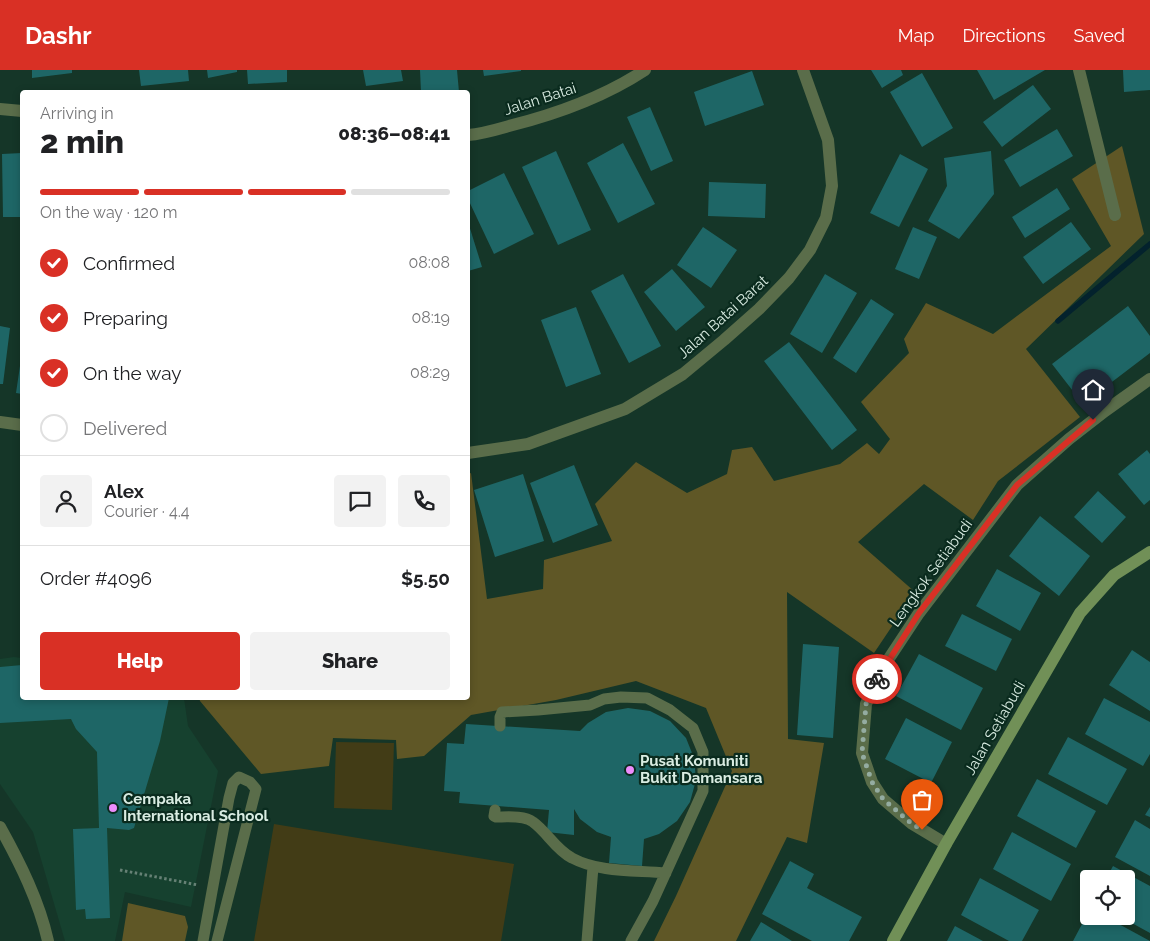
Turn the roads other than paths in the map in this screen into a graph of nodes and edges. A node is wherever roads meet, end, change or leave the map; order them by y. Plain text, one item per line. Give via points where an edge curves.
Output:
1 (645, 70) edge
2 (803, 70) edge
3 (1079, 70) edge
4 (0, 108) edge
5 (20, 111) edge
6 (470, 135) edge
7 (1115, 215) dead end
8 (1150, 379) edge
9 (0, 422) edge
10 (20, 425) edge
11 (470, 453) edge
12 (1150, 552) edge
13 (500, 726) dead end
14 (495, 810) dead end
15 (0, 827) edge
16 (946, 844) junction
17 (593, 867) junction
18 (666, 872) junction
19 (48, 941) edge
20 (203, 941) edge
21 (217, 941) edge
22 (587, 941) edge
23 (631, 941) edge
24 (893, 941) edge

1 - 6 street, Jalan Batai via 570,108 524,123
2 - 11 street, Jalan Batai Barat via 828,140 832,186 826,218 810,250 789,278 759,309 683,374 625,410 528,444
3 - 7 street
4 - 5 street
8 - 16 street, Lengkok Setiabudi via 1076,433 1017,485 919,613 880,672 866,704 862,753 872,782 883,799 911,823
9 - 10 street
12 - 16 street, Jalan Setiabudi via 1114,575 1080,613
13 - 18 lane via 502,712 590,705 622,697 647,698 670,710 693,728 703,752 703,791
14 - 17 lane via 496,817 532,821 571,858
15 - 19 street via 19,862 43,920
16 - 24 street, Jalan Setiabudi
17 - 18 lane
17 - 22 lane
18 - 23 lane
20 - 21 lane via 229,798 233,784 239,778 250,782 256,789

